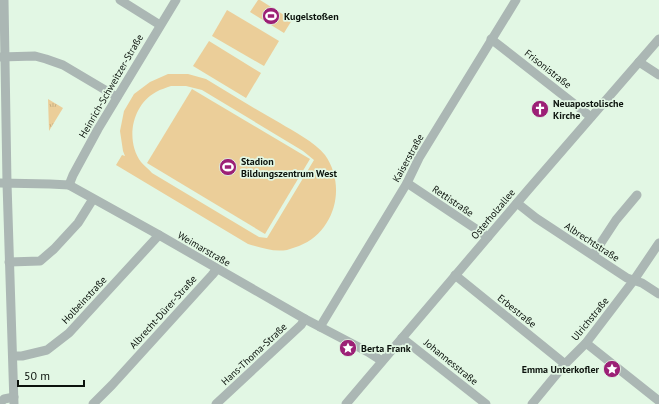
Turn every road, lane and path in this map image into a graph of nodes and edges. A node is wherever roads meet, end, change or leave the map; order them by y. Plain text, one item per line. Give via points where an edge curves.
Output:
1 (4, 0) edge
2 (120, 0) edge
3 (176, 0) edge
4 (516, 0) edge
5 (160, 25) junction
6 (491, 39) junction
7 (659, 39) edge
8 (2, 57) edge
9 (639, 62) junction
10 (659, 75) edge
11 (117, 97) junction
12 (591, 117) junction
13 (3, 183) edge
14 (407, 183) junction
15 (69, 185) junction
16 (637, 195) dead end
17 (93, 199) junction
18 (517, 203) junction
19 (159, 235) junction
20 (488, 237) junction
21 (659, 243) edge
22 (593, 255) junction
23 (9, 262) junction
24 (216, 269) junction
25 (455, 275) junction
26 (634, 280) junction
27 (10, 287) junction
28 (0, 289) edge
29 (659, 294) edge
30 (305, 319) junction
31 (320, 327) junction
32 (402, 338) junction
33 (586, 343) junction
34 (13, 356) junction
35 (382, 361) junction
36 (565, 364) junction
37 (14, 401) edge
38 (659, 401) edge
39 (480, 402) edge
40 (0, 403) edge
41 (93, 404) edge
42 (216, 404) edge
43 (346, 404) edge
44 (532, 404) edge

1 - 8 street
2 - 5 street
3 - 5 street, Heinrich-Schweitzer-Straße
4 - 6 street, Kaiserstraße
5 - 11 street, Heinrich-Schweitzer-Straße
6 - 12 street, Frisonistraße
6 - 14 street, Kaiserstraße via 419,158
7 - 9 street, Osterholzallee
8 - 11 street via 35,56 63,65
8 - 13 street
9 - 10 street
9 - 12 street, Osterholzallee
11 - 15 street, Heinrich-Schweitzer-Straße
12 - 18 street, Osterholzallee
13 - 15 street, Weimarstraße
13 - 23 street
14 - 20 street, Rettistraße
14 - 31 street, Kaiserstraße
15 - 17 street, Weimarstraße
16 - 22 street via 616,220
17 - 19 street, Weimarstraße
17 - 23 street via 78,223 40,261
18 - 20 street, Osterholzallee
18 - 22 street, Albrechtstraße
19 - 24 street, Weimarstraße
19 - 34 street, Holbeinstraße via 69,333 47,350
20 - 25 street, Osterholzallee
21 - 26 street, Ulrichstraße
22 - 26 street, Albrechtstraße
23 - 27 street
24 - 30 street, Weimarstraße
24 - 41 street, Albrecht-Dürer-Straße
25 - 32 street, Osterholzallee
25 - 36 street, Erbestraße
26 - 29 street, Albrechtstraße
26 - 33 street, Ulrichstraße
27 - 28 street
27 - 34 street
30 - 31 street, Weimarstraße
30 - 42 street, Hans-Thoma-Straße via 301,326
31 - 35 street, Weimarstraße
32 - 35 street, Osterholzallee
32 - 39 street, Johannesstraße
33 - 36 street, Ulrichstraße
33 - 38 street
34 - 37 street
35 - 43 street, Osterholzallee
36 - 44 street, Ulrichstraße
37 - 40 street via 4,399

